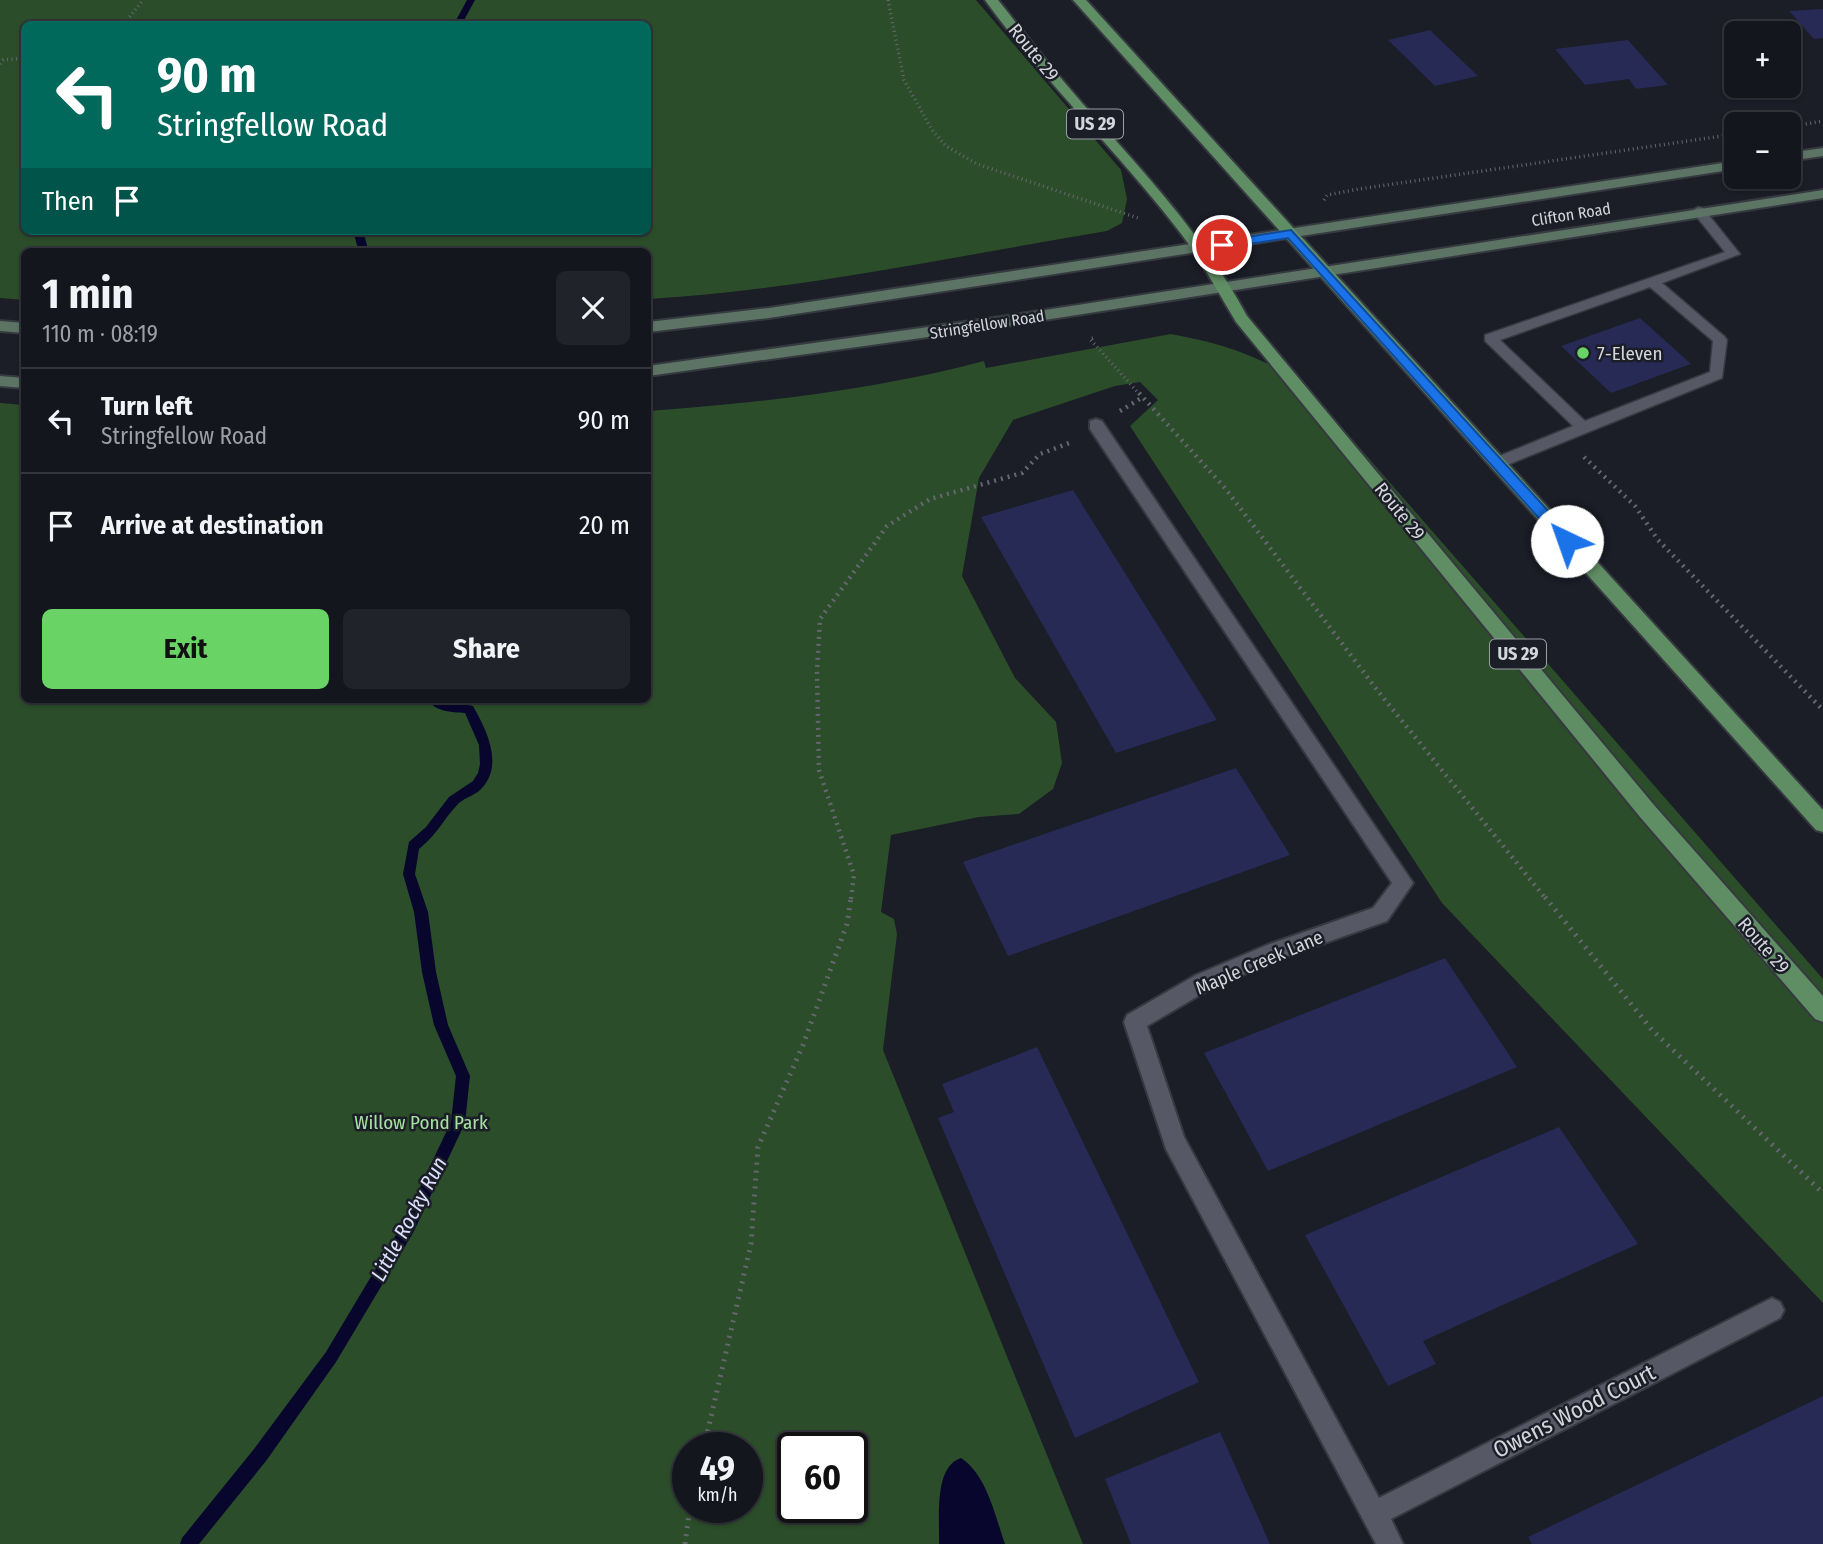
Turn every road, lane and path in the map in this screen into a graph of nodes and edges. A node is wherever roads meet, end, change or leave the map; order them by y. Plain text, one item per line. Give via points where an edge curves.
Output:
1 (143, 0) edge
2 (888, 0) edge
3 (990, 0) edge
4 (1079, 0) edge
5 (126, 21) edge
6 (21, 58) edge
7 (0, 64) edge
8 (1823, 121) edge
9 (1801, 125) edge
10 (1724, 136) edge
11 (1823, 152) edge
12 (1801, 155) edge
13 (1724, 167) edge
14 (1823, 194) edge
15 (1324, 200) dead end
16 (1698, 211) junction
17 (1144, 220) dead end
18 (1291, 233) junction
19 (1199, 248) junction
20 (1326, 272) junction
21 (1653, 282) junction
22 (1225, 286) junction
23 (0, 326) edge
24 (651, 327) edge
25 (21, 328) edge
26 (1102, 337) dead end
27 (651, 370) edge
28 (0, 381) edge
29 (21, 383) edge
30 (1143, 397) junction
31 (1096, 425) junction
32 (1583, 428) junction
33 (1563, 435) junction
34 (1497, 463) junction
35 (1823, 710) edge
36 (1823, 824) edge
37 (1823, 1012) edge
38 (1823, 1193) edge
39 (1772, 1310) dead end
40 (707, 1432) edge
41 (1376, 1513) junction
42 (688, 1523) edge
43 (685, 1544) edge
44 (1390, 1544) edge

1 - 5 path
2 - 17 path via 904,80 946,146 977,164
3 - 19 main road, Route 29 / US 29 via 1180,220
4 - 18 main road
6 - 7 path
8 - 9 path
10 - 15 path via 1359,189 1327,195
11 - 12 main road
13 - 18 main road, Clifton Road
14 - 16 main road, Clifton Road
16 - 20 main road, Clifton Road
16 - 21 lane via 1733,254
18 - 19 main road
18 - 20 main road
19 - 22 main road, Route 29 / US 29
19 - 24 main road
20 - 22 main road, Stringfellow Road
20 - 34 main road
21 - 32 lane via 1720,340 1717,375
21 - 32 lane via 1490,338
22 - 27 main road, Stringfellow Road via 788,354
22 - 37 main road, Route 29 / US 29 via 1241,318 1647,811
23 - 25 main road
26 - 30 path via 1090,339
28 - 29 main road
30 - 31 path
30 - 38 path via 1225,488 1377,690 1652,1030
31 - 40 path via 1078,441 1040,454 1022,473 930,499 887,526 820,619 819,770 854,875 847,924 803,1045 758,1147 751,1244
31 - 41 street, Maple Creek Lane via 1403,883 1380,915 1227,972 1135,1022 1174,1141
32 - 33 lane
33 - 34 lane
33 - 35 path via 1635,506 1658,540
34 - 36 main road
39 - 41 street, Owens Wood Court
41 - 44 street, Maple Creek Lane
42 - 43 path

